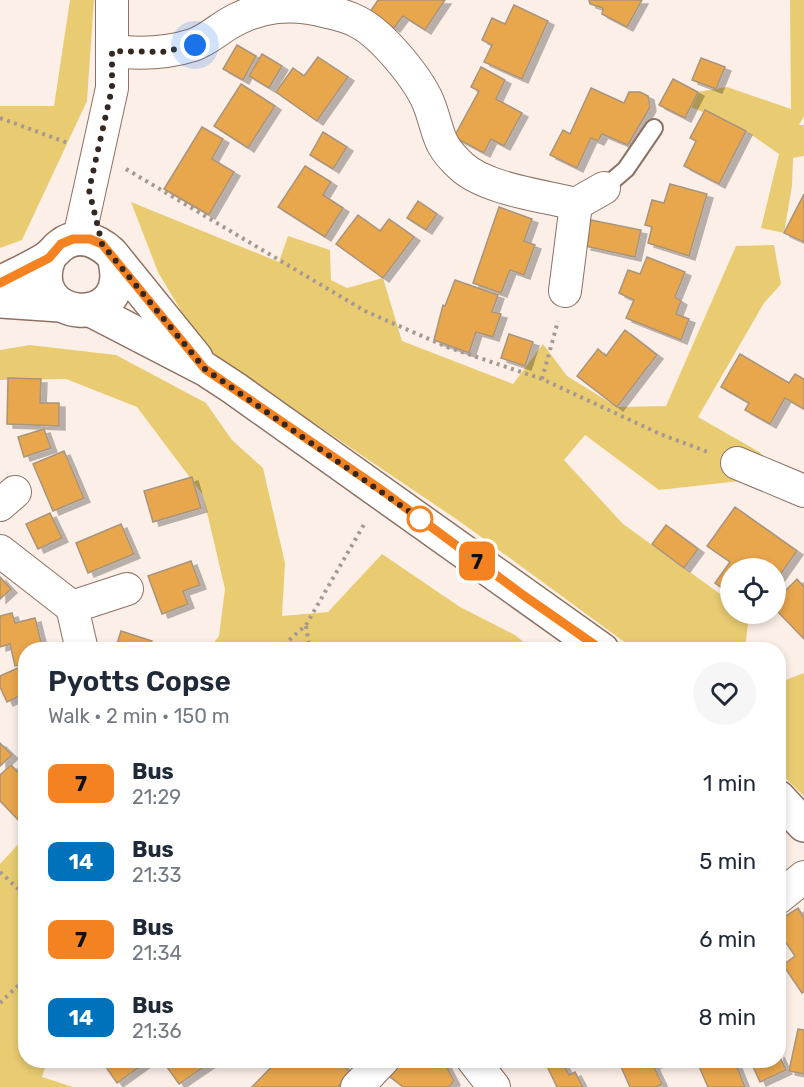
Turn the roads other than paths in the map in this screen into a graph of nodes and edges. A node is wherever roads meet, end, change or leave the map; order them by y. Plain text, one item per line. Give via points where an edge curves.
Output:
1 (112, 0) edge
2 (112, 51) junction
3 (654, 128) dead end
4 (604, 188) joint
5 (576, 204) junction
6 (99, 248) junction
7 (49, 258) junction
8 (0, 283) edge
9 (566, 291) road end
10 (0, 301) edge
11 (76, 308) junction
12 (205, 369) junction
13 (737, 463) road end
14 (804, 491) edge
15 (0, 551) edge
16 (127, 589) dead end
17 (72, 606) junction
18 (80, 642) edge
19 (591, 642) edge
20 (786, 806) edge
21 (804, 825) edge
22 (804, 877) edge
23 (786, 892) edge
24 (375, 1068) edge
25 (479, 1068) edge
26 (357, 1087) edge
27 (494, 1087) edge

1 - 2 street
2 - 5 street via 162,52 195,45 266,7 297,6 338,15 359,22 418,80 430,106 439,142 462,168 492,183
2 - 6 street via 112,88 89,190
3 - 4 lane via 626,169
4 - 5 street
5 - 9 street
6 - 7 street via 61,244
6 - 11 street via 118,273 116,286 101,306
6 - 12 street
7 - 8 street
7 - 11 street via 45,280 49,292
10 - 11 street
11 - 12 street
12 - 19 street via 383,491
13 - 14 street
15 - 17 street
16 - 17 street
17 - 18 street
20 - 21 street
22 - 23 street
24 - 26 street
25 - 27 street

